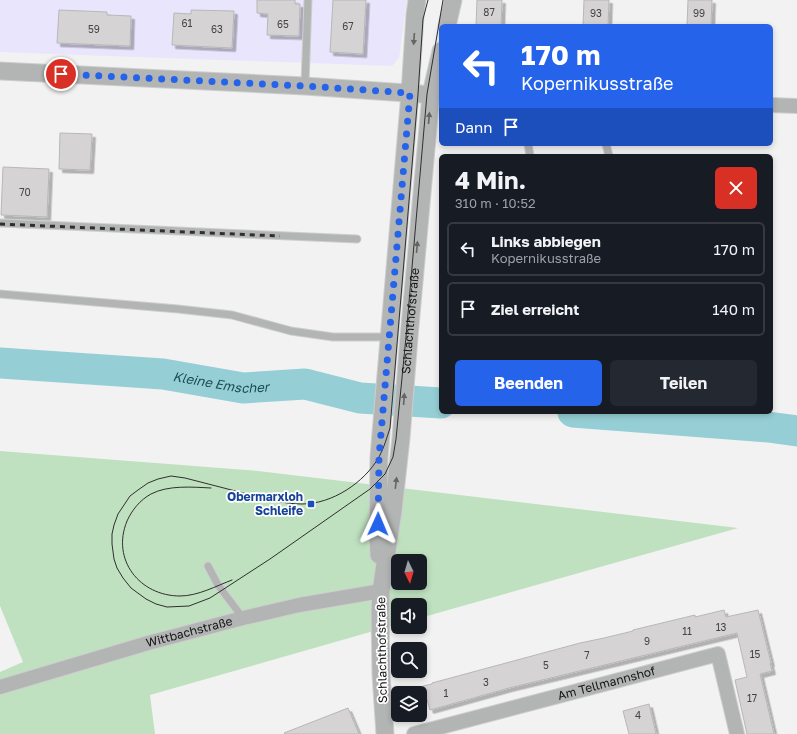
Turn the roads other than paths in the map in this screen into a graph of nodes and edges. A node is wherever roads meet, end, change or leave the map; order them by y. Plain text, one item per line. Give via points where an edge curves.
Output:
1 (308, 0) edge
2 (418, 0) edge
3 (453, 0) edge
4 (447, 24) edge
5 (439, 69) edge
6 (0, 71) edge
7 (305, 86) junction
8 (410, 93) junction
9 (436, 94) edge
10 (773, 105) edge
11 (797, 106) edge
12 (0, 223) edge
13 (358, 239) dead end
14 (0, 294) edge
15 (390, 337) junction
16 (208, 566) dead end
17 (381, 591) junction
18 (243, 618) junction
19 (0, 686) edge
20 (385, 734) edge
21 (414, 734) edge
22 (737, 734) edge

1 - 7 lane
2 -> 8 street, Schlachthofstraße
3 - 4 street
5 - 9 street, Schlachthofstraße
6 - 7 street
7 - 8 street
8 - 9 street
8 - 15 street, Schlachthofstraße
17 -> 9 street, Schlachthofstraße via 393,511
10 - 11 street
12 - 13 lane
14 - 15 lane via 232,315 291,331 333,337
15 - 17 street, Schlachthofstraße via 379,464 378,537
16 - 18 lane via 218,585
17 - 18 street, Wittbachstraße via 298,605
17 - 20 street, Schlachthofstraße via 381,674
18 - 19 street, Wittbachstraße
21 - 22 street, Am Tellmannshof via 718,654

